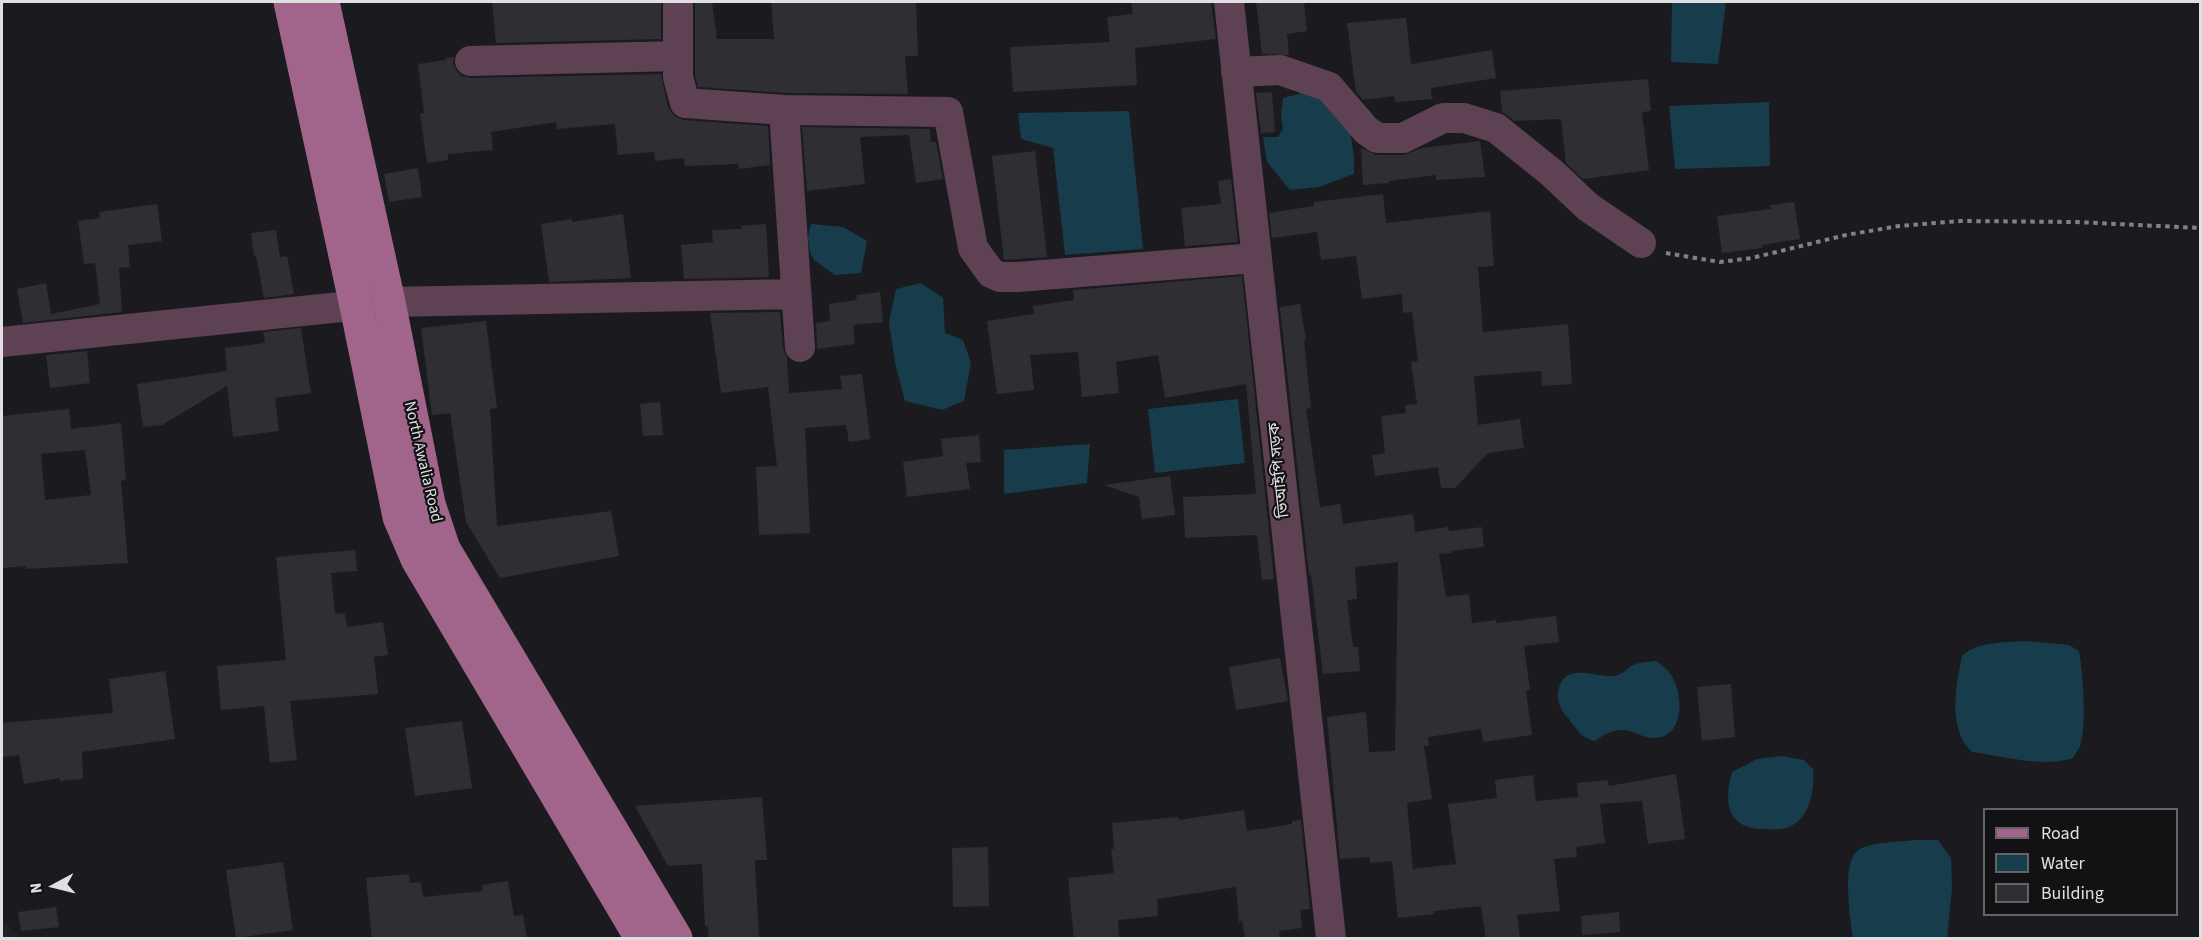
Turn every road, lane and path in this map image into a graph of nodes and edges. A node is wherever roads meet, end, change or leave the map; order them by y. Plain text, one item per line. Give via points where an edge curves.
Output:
1 (290, 2) edge
2 (323, 2) edge
3 (678, 2) edge
4 (1229, 2) edge
5 (678, 56) junction
6 (470, 61) dead end
7 (1236, 72) junction
8 (784, 110) junction
9 (2200, 228) edge
10 (1641, 243) joint
11 (1257, 258) junction
12 (796, 294) junction
13 (389, 302) junction
14 (356, 306) junction
15 (2, 342) edge
16 (800, 347) dead end
17 (641, 939) edge
18 (676, 939) edge
19 (1331, 939) edge

1 - 14 main road, North Awalia Road
2 - 13 main road, North Awalia Road
3 - 5 street
4 - 7 street, ভিআইপি সড়ক
5 - 6 street
5 - 8 street via 678,77 686,103
7 - 10 street via 1280,70 1329,87 1377,138 1403,138 1443,118 1464,118 1496,128 1588,207
7 - 11 street, ভিআইপি সড়ক
8 - 11 street via 948,112 973,248 991,273 1000,277
8 - 12 street
9 - 10 path via 1960,221 1846,235 1720,262 1671,254
11 - 19 street, ভিআইপি সড়ক
12 - 13 street
12 - 16 street
13 - 14 street
13 - 18 main road, North Awalia Road via 429,504 444,549
14 - 15 street
14 - 17 main road, North Awalia Road via 399,517 417,559

